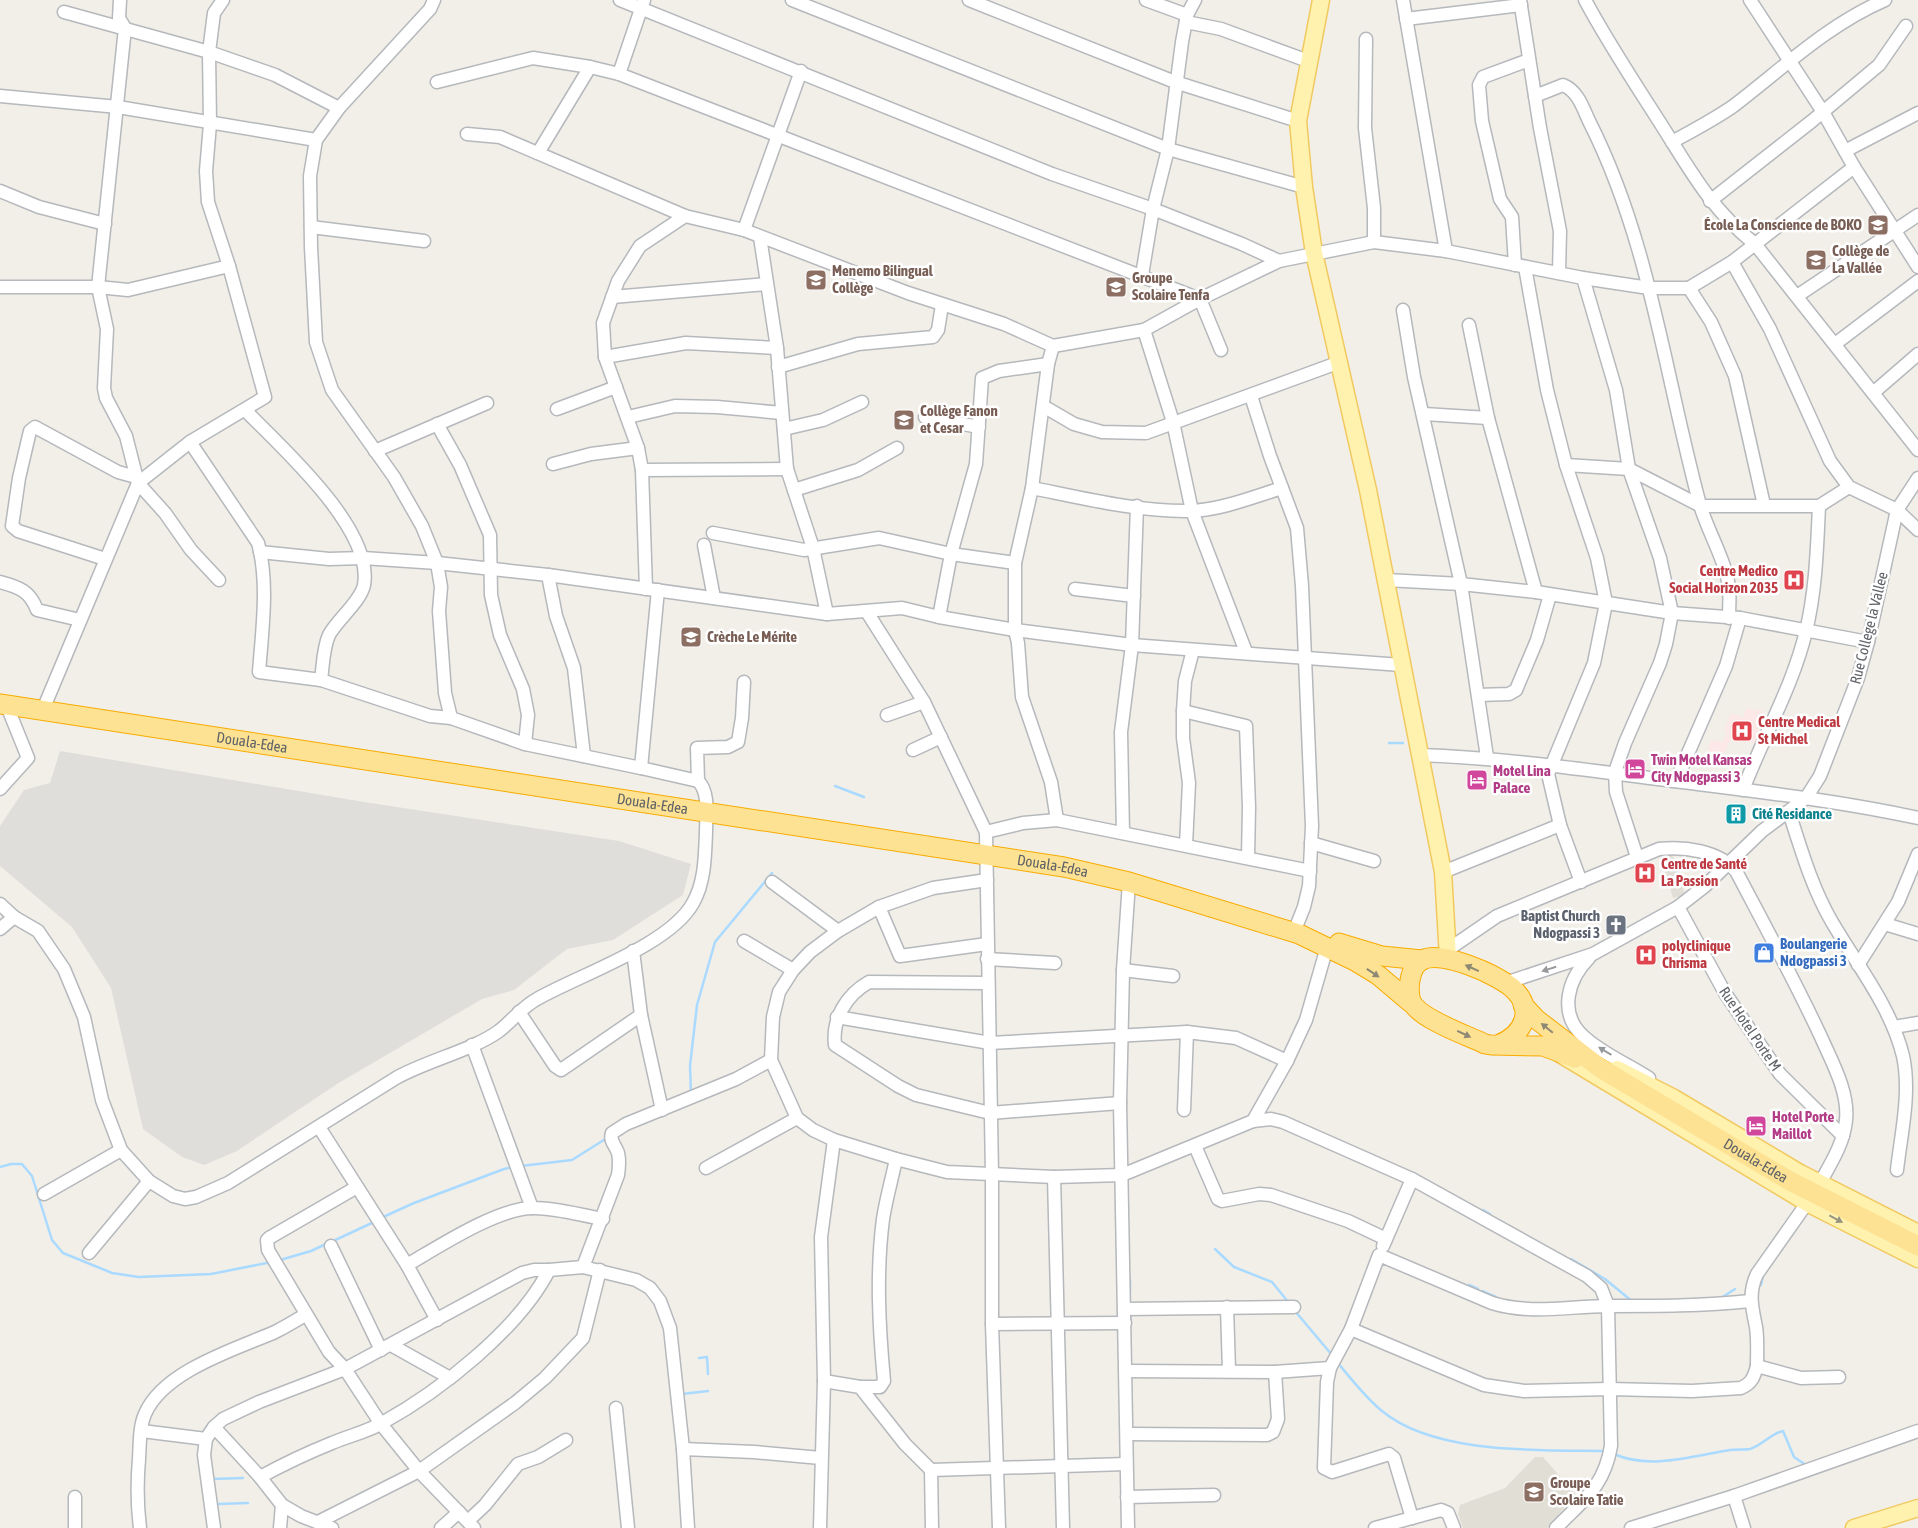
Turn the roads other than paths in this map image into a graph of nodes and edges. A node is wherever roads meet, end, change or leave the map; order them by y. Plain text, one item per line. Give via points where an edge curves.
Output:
1 (120, 0) edge
2 (223, 0) edge
3 (434, 0) edge
4 (620, 0) edge
5 (792, 0) edge
6 (969, 0) edge
7 (1146, 0) edge
8 (1195, 0) edge
9 (1321, 0) edge
10 (1403, 0) edge
11 (1585, 0) edge
12 (1750, 0) edge
13 (1885, 0) edge
14 (1521, 2) edge
15 (643, 4) edge
16 (64, 12) dead end
17 (1187, 19) junction
18 (1406, 19) junction
19 (1906, 26) dead end
20 (125, 28) junction
21 (1366, 39) dead end
22 (209, 52) junction
23 (1530, 60) junction
24 (1308, 61) junction
25 (1788, 61) junction
26 (590, 67) junction
27 (801, 71) junction
28 (619, 74) junction
29 (437, 82) dead end
30 (1175, 82) junction
31 (0, 96) edge
32 (1535, 96) junction
33 (118, 107) junction
34 (339, 108) junction
35 (1823, 112) junction
36 (1918, 113) edge
37 (1298, 121) junction
38 (210, 124) junction
39 (467, 134) dead end
40 (777, 135) junction
41 (316, 140) junction
42 (1672, 142) junction
43 (1168, 149) junction
44 (1845, 151) junction
45 (538, 153) junction
46 (1854, 167) junction
47 (1304, 187) junction
48 (0, 192) edge
49 (1710, 201) junction
50 (1153, 209) junction
51 (685, 216) junction
52 (1918, 216) edge
53 (105, 224) junction
54 (311, 227) junction
55 (744, 230) junction
56 (1896, 231) junction
57 (760, 237) junction
58 (424, 241) dead end
59 (1374, 242) junction
60 (1755, 244) junction
61 (1446, 251) junction
62 (1314, 254) junction
63 (1279, 262) junction
64 (1732, 262) junction
65 (229, 266) junction
66 (1520, 266) junction
67 (1918, 267) edge
68 (1559, 272) junction
69 (1142, 275) junction
70 (1584, 278) junction
71 (1918, 281) edge
72 (766, 284) junction
73 (0, 287) edge
74 (98, 287) junction
75 (1649, 288) junction
76 (1689, 288) junction
77 (1797, 296) junction
78 (612, 297) junction
79 (1200, 298) junction
80 (942, 305) junction
81 (1402, 310) dead end
82 (1470, 324) dead end
83 (1144, 330) junction
84 (1835, 344) junction
85 (1053, 346) junction
86 (777, 348) junction
87 (1221, 350) dead end
88 (1918, 354) edge
89 (605, 357) junction
90 (1340, 362) junction
91 (1048, 364) junction
92 (778, 367) junction
93 (616, 387) junction
94 (1873, 392) junction
95 (1250, 396) junction
96 (487, 402) dead end
97 (862, 402) dead end
98 (1043, 406) junction
99 (557, 409) dead end
100 (245, 410) junction
101 (782, 413) junction
102 (1424, 414) junction
103 (628, 417) junction
104 (925, 417) dead end
105 (1488, 418) junction
106 (1173, 422) junction
107 (437, 424) junction
108 (979, 427) junction
109 (784, 429) junction
110 (190, 442) junction
111 (638, 448) junction
112 (897, 448) dead end
113 (1918, 450) edge
114 (375, 451) junction
115 (553, 464) dead end
116 (1566, 465) junction
117 (787, 469) junction
118 (1629, 469) junction
119 (642, 470) junction
120 (1918, 478) edge
121 (137, 480) junction
122 (1032, 488) junction
123 (1282, 488) junction
124 (1849, 488) junction
125 (794, 490) junction
126 (1137, 506) junction
127 (1701, 506) junction
128 (1764, 506) junction
129 (1819, 506) junction
130 (1897, 510) junction
131 (1192, 511) junction
132 (1918, 530) edge
133 (713, 533) dead end
134 (704, 545) dead end
135 (813, 548) junction
136 (260, 552) junction
137 (951, 554) junction
138 (363, 558) junction
139 (105, 559) junction
140 (437, 563) junction
141 (1015, 563) junction
142 (489, 570) junction
143 (548, 575) junction
144 (219, 580) dead end
145 (1386, 580) junction
146 (0, 582) edge
147 (1461, 584) junction
148 (1075, 589) dead end
149 (652, 590) junction
150 (1536, 592) junction
151 (1550, 594) junction
152 (1134, 596) junction
153 (714, 598) junction
154 (1606, 603) junction
155 (867, 612) junction
156 (1672, 613) junction
157 (827, 614) junction
158 (940, 617) junction
159 (1734, 618) junction
160 (80, 620) junction
161 (1015, 630) junction
162 (1806, 632) junction
163 (1868, 642) junction
164 (1132, 645) junction
165 (1192, 650) junction
166 (1246, 652) junction
167 (1305, 660) junction
168 (1401, 665) junction
169 (321, 680) junction
170 (744, 682) dead end
171 (1478, 695) junction
172 (924, 702) junction
173 (3, 705) edge
174 (1183, 711) junction
175 (42, 712) junction
176 (887, 715) dead end
177 (451, 718) junction
178 (941, 737) junction
179 (525, 744) junction
180 (913, 750) dead end
181 (1419, 755) junction
182 (584, 756) junction
183 (1487, 757) junction
184 (1550, 764) junction
185 (641, 768) junction
186 (1615, 772) junction
187 (698, 781) junction
188 (1676, 781) junction
189 (0, 789) edge
190 (1743, 790) junction
191 (1806, 798) junction
192 (706, 812) junction
193 (1789, 812) junction
194 (1918, 818) edge
195 (1057, 820) junction
196 (1560, 825) junction
197 (986, 832) junction
198 (1123, 833) junction
199 (1311, 843) junction
200 (1186, 846) junction
201 (987, 854) junction
202 (1918, 854) edge
203 (1637, 857) junction
204 (1248, 858) junction
205 (1374, 861) dead end
206 (1728, 862) junction
207 (1310, 871) junction
208 (1443, 872) junction
209 (987, 880) junction
210 (772, 882) dead end
211 (1129, 882) junction
212 (1581, 882) junction
213 (0, 904) edge
214 (879, 907) junction
215 (1678, 907) junction
216 (14, 917) junction
217 (1885, 924) junction
218 (0, 929) edge
219 (838, 931) junction
220 (1296, 933) junction
221 (1918, 934) edge
222 (744, 941) dead end
223 (987, 944) junction
224 (1327, 947) junction
225 (633, 951) junction
226 (1449, 953) junction
227 (1593, 954) junction
228 (987, 959) junction
229 (1422, 960) junction
230 (1055, 963) dead end
231 (1858, 965) junction
232 (793, 970) junction
233 (1123, 970) junction
234 (1173, 976) dead end
235 (1505, 982) junction
236 (987, 983) junction
237 (1410, 1002) junction
238 (1523, 1005) junction
239 (519, 1012) junction
240 (641, 1015) junction
241 (837, 1017) junction
242 (1918, 1023) edge
243 (1894, 1027) junction
244 (1187, 1032) junction
245 (1121, 1036) junction
246 (990, 1042) junction
247 (472, 1045) junction
248 (1498, 1045) junction
249 (1559, 1046) junction
250 (771, 1060) junction
251 (1287, 1061) junction
252 (1674, 1098) junction
253 (1120, 1103) junction
254 (662, 1110) junction
255 (1184, 1110) dead end
256 (990, 1112) junction
257 (797, 1118) junction
258 (1253, 1121) junction
259 (319, 1126) junction
260 (1843, 1136) junction
261 (834, 1140) junction
262 (1195, 1146) junction
263 (121, 1150) junction
264 (896, 1159) junction
265 (706, 1168) dead end
266 (1897, 1170) dead end
267 (992, 1174) junction
268 (1122, 1175) junction
269 (1054, 1178) junction
270 (1412, 1179) junction
271 (149, 1181) junction
272 (1820, 1183) junction
273 (357, 1187) junction
274 (44, 1194) dead end
275 (1807, 1203) junction
276 (532, 1208) junction
277 (603, 1219) junction
278 (1918, 1233) edge
279 (1386, 1239) junction
280 (331, 1246) dead end
281 (1918, 1246) edge
282 (89, 1253) dead end
283 (1379, 1255) junction
284 (1918, 1259) edge
285 (407, 1264) junction
286 (584, 1267) junction
287 (549, 1270) junction
288 (600, 1270) junction
289 (1750, 1301) junction
290 (1608, 1306) junction
291 (1294, 1307) dead end
292 (1124, 1308) junction
293 (1227, 1308) junction
294 (305, 1316) junction
295 (437, 1320) junction
296 (1124, 1323) junction
297 (992, 1324) junction
298 (1058, 1324) junction
299 (1351, 1329) junction
300 (386, 1347) junction
301 (1757, 1366) junction
302 (1330, 1368) junction
303 (346, 1369) junction
304 (1126, 1371) junction
305 (1229, 1372) junction
306 (1275, 1372) junction
307 (1839, 1377) dead end
308 (450, 1378) junction
309 (824, 1381) junction
310 (860, 1387) junction
311 (1609, 1389) junction
312 (616, 1408) dead end
313 (381, 1424) junction
314 (214, 1427) junction
315 (142, 1431) junction
316 (1918, 1431) edge
317 (1128, 1434) junction
318 (206, 1439) junction
319 (566, 1440) dead end
320 (683, 1449) junction
321 (821, 1458) junction
322 (1126, 1464) junction
323 (1060, 1465) junction
324 (996, 1468) junction
325 (931, 1470) junction
326 (419, 1471) junction
327 (260, 1476) junction
328 (1214, 1495) dead end
329 (1734, 1496) junction
330 (75, 1497) dead end
331 (1127, 1497) junction
332 (282, 1505) junction
333 (1918, 1508) edge
334 (1412, 1518) junction
335 (467, 1521) edge
336 (318, 1522) junction
337 (75, 1528) edge
338 (140, 1528) edge
339 (214, 1528) edge
340 (280, 1528) edge
341 (332, 1528) edge
342 (442, 1528) edge
343 (628, 1528) edge
344 (688, 1528) edge
345 (820, 1528) edge
346 (932, 1528) edge
347 (999, 1528) edge
348 (1062, 1528) edge
349 (1128, 1528) edge
350 (1375, 1528) edge
351 (1454, 1528) edge
352 (1556, 1528) edge
353 (1631, 1528) edge
354 (1744, 1528) edge
355 (1854, 1528) edge

1 - 20 street via 119,18
2 - 22 street via 214,12
3 - 34 street via 430,9
4 - 15 street
5 - 43 street
6 - 30 street
7 - 17 street
8 - 17 street
9 - 24 main road
10 - 18 street
11 - 42 street
12 - 25 street
13 - 25 street via 1858,12
14 - 18 street
14 - 23 street
15 - 27 street
15 - 28 street
16 - 20 street
17 - 24 street
17 - 30 street
18 - 61 street
19 - 35 street via 1879,65
20 - 22 street
20 - 33 street
21 - 59 street via 1366,128
22 - 34 street via 274,75
22 - 38 street
23 - 32 street
23 - 66 street via 1483,77 1478,85 1482,121 1500,199 1512,217
24 - 37 main road
25 - 35 street
25 - 42 street via 1731,107
26 - 28 street
26 - 29 street via 533,58
26 - 45 street
27 - 40 street
27 - 50 street via 1052,174
28 - 40 street
30 - 37 street
30 - 43 street
31 - 33 street
32 - 68 street via 1560,231
32 - 75 street via 1563,85 1577,96 1623,196
33 - 38 street
33 - 53 street
34 - 41 street
35 - 44 street
35 - 49 street
36 - 44 street
37 - 47 main road
38 - 41 street
38 - 65 street via 206,171 208,202
39 - 45 street via 500,137
40 - 55 street
40 - 69 street
41 - 54 street via 310,176
42 - 49 street
43 - 47 street
43 - 50 street
44 - 46 street
45 - 51 street
46 - 56 street
46 - 60 street
47 - 62 main road
48 - 53 street via 40,208
49 - 60 street via 1732,226
50 - 63 street
50 - 69 street
51 - 55 street
51 - 78 street via 640,246 618,280
52 - 56 street
53 - 74 street
54 - 58 street
54 - 114 street via 316,342 332,390
55 - 57 street
56 - 67 street
56 - 77 street
57 - 72 street
57 - 80 street
59 - 61 street
59 - 62 street
60 - 64 street
60 - 77 street
61 - 66 street
62 - 63 street
62 - 90 main road
63 - 79 street
64 - 76 street
64 - 124 street via 1770,329 1830,461
65 - 74 street via 128,290
65 - 100 street via 265,392 262,400
66 - 68 street
66 - 116 street via 1546,390
68 - 70 street
69 - 79 street
70 - 75 street
70 - 118 street via 1616,390
71 - 84 street
72 - 78 street
72 - 86 street
73 - 74 street
74 - 121 street via 107,329 106,398 126,436
75 - 76 street
75 - 127 street
76 - 128 street via 1710,322 1735,376
77 - 84 street
78 - 89 street via 603,323
79 - 83 street
79 - 87 street
80 - 85 street via 1004,324
80 - 92 street via 938,330 933,337 858,344
81 - 102 street
82 - 105 street
83 - 85 street
83 - 106 street
84 - 94 street
85 - 91 street
86 - 89 street via 686,343
86 - 92 street
88 - 94 street
89 - 93 street
90 - 95 street
90 - 145 main road
91 - 98 street
91 - 108 street via 999,371 982,378
92 - 101 street
93 - 99 street
93 - 103 street
94 - 113 street
95 - 106 street
95 - 123 street
96 - 107 street
97 - 109 street via 823,420
98 - 106 street via 1074,424 1109,434 1146,433
98 - 122 street
100 - 110 street
100 - 138 street via 313,480 354,533
101 - 103 street via 675,406
101 - 109 street
102 - 105 street
102 - 147 street
103 - 111 street
104 - 108 street
105 - 150 street
106 - 131 street
107 - 114 street
107 - 142 street via 488,527
108 - 137 street via 974,476
109 - 117 street
110 - 121 street
110 - 136 street via 258,543
111 - 115 street via 591,454
111 - 119 street
112 - 125 street via 858,470
114 - 140 street via 422,526
116 - 118 street
116 - 154 street via 1597,558
117 - 119 street
117 - 125 street
118 - 127 street
118 - 156 street via 1660,558
119 - 149 street
120 - 130 street
121 - 139 street
121 - 139 street via 35,427 30,431 12,526 18,531
121 - 144 street via 191,550
122 - 126 street
122 - 141 street
123 - 131 street via 1234,503
123 - 167 street via 1297,528
124 - 129 street
124 - 130 street
125 - 135 street
126 - 131 street
126 - 152 street
127 - 128 street
127 - 159 street via 1729,587
128 - 129 street
129 - 162 street via 1816,570
130 - 132 street
130 - 163 street, Rue College la Vallee
131 - 166 street
133 - 135 street via 804,550
134 - 153 street
135 - 137 street via 879,538
135 - 157 street
136 - 138 street via 329,560
136 - 169 street via 263,605 259,672
137 - 141 street
137 - 158 street
138 - 140 street
138 - 169 street via 364,585 330,635
139 - 160 street
140 - 142 street
140 - 177 street via 441,587 439,611 445,692
141 - 161 street
142 - 143 street
142 - 179 street via 500,635 523,689 528,715
143 - 149 street
143 - 182 street via 556,616 574,668
145 - 147 street
145 - 168 main road
146 - 160 street via 24,589 32,596 38,610
147 - 150 street
147 - 171 street
148 - 152 street
149 - 153 street
149 - 185 street
150 - 151 street
151 - 154 street
151 - 171 street via 1537,640 1516,690 1509,694
152 - 164 street
153 - 157 street
154 - 156 street
154 - 184 street via 1594,663
155 - 157 street
155 - 158 street via 902,608
155 - 172 street
156 - 159 street
156 - 186 street via 1660,663
158 - 161 street
159 - 162 street
159 - 188 street via 1726,666
160 - 175 street
161 - 164 street
161 - 195 street via 1022,697 1051,782
162 - 163 street
162 - 190 street via 1778,710
163 - 191 street, Rue College la Vallee via 1858,678 1820,776
164 - 165 street
164 - 198 street via 1121,732
165 - 166 street
165 - 174 street
166 - 167 street
167 - 168 street
167 - 199 street
168 - 181 main road
169 - 177 street via 430,716
170 - 187 street via 738,742 728,746 697,748
171 - 183 street
172 - 176 street
172 - 178 street
173 - 175 highway, Douala-Edea
173 - 189 street via 28,758
174 - 200 street via 1189,783
174 - 204 street via 1246,726
175 - 192 highway, Douala-Edea
177 - 179 street
178 - 180 street
178 - 197 street
179 - 182 street
181 - 183 street
181 - 208 main road
182 - 185 street
183 - 184 street
184 - 186 street
184 - 196 street via 1549,782
185 - 187 street
186 - 188 street
186 - 203 street via 1616,792
187 - 192 street via 703,788
188 - 190 street
190 - 191 street
191 - 193 street, Rue College la Vallee
191 - 194 street
192 - 201 highway, Douala-Edea
192 - 225 street via 705,864 694,902 670,928
193 - 206 street, Rue College la Vallee
193 - 231 street via 1813,884
195 - 197 street via 1022,823
195 - 198 street
196 - 208 street
196 - 212 street
197 - 201 street
198 - 200 street
199 - 205 street
199 - 207 street
200 - 204 street
201 - 209 street
201 - 211 highway, Douala-Edea
202 - 217 street
203 - 206 street via 1669,848 1704,853
203 - 212 street
204 - 207 street
206 - 215 street, Rue College la Vallee
206 - 260 street via 1736,871 1804,1000 1837,1072 1845,1099
207 - 220 street via 1307,898
208 - 226 main road
209 - 214 street via 933,888
209 - 223 street
210 - 219 street
211 - 220 highway, Douala-Edea
211 - 233 street
212 - 226 street via 1497,916
213 - 216 street
214 - 219 street
214 - 223 street via 900,956
215 - 227 street, Rue College la Vallee
215 - 260 street, Rue Hotel Porte M via 1725,994 1780,1074
216 - 218 street
216 - 263 street via 38,931 50,946 76,994 102,1100
217 - 221 street
217 - 231 street
219 - 232 street
220 - 224 highway
220 - 229 highway via 1382,956
222 - 232 street
223 - 228 street
224 -> 237 highway via 1378,975
224 - 251 street via 1306,1020
225 - 239 street via 535,1000
225 - 240 street
226 - 229 highway
235 -> 226 highway
227 -> 235 street
252 -> 227 street via 1636,1069 1585,1038 1574,1023 1569,1014 1568,992 1576,972
228 - 230 street
228 - 236 street
229 - 237 highway via 1411,976
231 - 243 street
232 - 250 street via 779,992 773,1017
233 - 234 street
233 - 245 street
235 - 238 highway via 1518,994
236 - 241 street via 869,982 846,1002
236 - 246 street
237 -> 248 highway via 1424,1016 1485,1044
238 - 248 highway via 1524,1019 1516,1036
249 -> 238 highway, Douala-Edea
239 - 240 street via 560,1070
239 - 247 street via 499,1031
240 - 254 street
241 - 246 street
241 - 256 street via 834,1037 839,1050 916,1094
242 - 243 street
243 - 266 street via 1903,1058 1905,1094
244 - 245 street
244 - 251 street via 1236,1038
244 - 255 street
245 - 246 street
245 - 253 street
246 - 256 street
247 - 259 street via 419,1065
247 - 276 street
248 - 249 highway
249 - 252 main road
249 - 275 main road
249 - 281 highway, Douala-Edea via 1788,1180
250 - 254 street via 736,1079
250 - 257 street
251 - 258 street
252 - 272 main road via 1765,1154
253 - 256 street
253 - 268 street
254 - 277 street via 626,1124 612,1134 611,1140 620,1164
256 - 267 street
257 - 261 street
257 - 265 street
258 - 262 street
258 - 270 street via 1270,1119 1283,1122
259 - 271 street via 262,1163 196,1197 173,1196
259 - 273 street
260 - 272 street
261 - 264 street
261 - 309 street via 821,1237
262 - 268 street
262 - 279 street via 1218,1199 1227,1201 1271,1195 1320,1210
263 - 271 street
263 - 274 street
264 - 267 street via 947,1172
264 - 310 street via 883,1218 880,1261 884,1380 880,1387
267 - 269 street
267 - 297 street
268 - 269 street
268 - 292 street
269 - 298 street
270 - 279 street
270 - 290 street via 1587,1276 1601,1288
271 - 282 street
272 - 278 main road
273 - 285 street
273 - 294 street via 267,1240 268,1250
275 -> 284 main road
275 - 289 street via 1757,1274
276 - 277 street
276 - 285 street via 510,1212 469,1230
277 - 286 street
279 - 283 street
280 - 300 street
283 - 290 street via 1511,1308
283 - 299 street
285 - 295 street
286 - 287 street
286 - 288 street
287 - 295 street via 522,1273
287 - 308 street via 526,1305
288 - 320 street via 636,1280 650,1288 660,1301 670,1328
288 - 326 street via 583,1338 545,1378 515,1403
289 - 290 street
289 - 301 street via 1758,1345
290 - 311 street
291 - 293 street
292 - 293 street
292 - 296 street
293 - 305 street
294 - 303 street via 329,1352
294 - 315 street via 203,1362 172,1383 155,1398 144,1414
295 - 300 street
296 - 298 street
296 - 304 street
297 - 298 street
297 - 324 street
298 - 323 street
299 - 302 street
299 - 311 street via 1474,1382 1500,1389
300 - 303 street
300 - 308 street
301 - 307 street via 1801,1378
301 - 311 street via 1749,1385 1741,1388 1692,1391
302 - 306 street
302 - 334 street via 1324,1468 1332,1472 1389,1454 1394,1458
303 - 313 street
303 - 314 street via 259,1402 223,1419
304 - 305 street
304 - 317 street
305 - 306 street
306 - 317 street via 1278,1419 1273,1432 1267,1435
308 - 313 street
309 - 310 street
309 - 321 street
310 - 325 street via 905,1444
311 - 352 street via 1611,1446 1607,1467 1597,1487
312 - 343 street
313 - 326 street
313 - 327 street via 304,1454
314 - 318 street
314 - 327 street
315 - 318 street
315 - 338 street via 138,1470
316 - 329 street
317 - 322 street
318 - 339 street via 204,1455
319 - 335 street via 513,1468 485,1506
320 - 321 street
320 - 344 street
321 - 345 street
322 - 323 street
322 - 331 street
323 - 324 street
323 - 348 street
324 - 325 street
324 - 347 street
325 - 346 street
326 - 335 street
326 - 336 street
327 - 332 street
328 - 331 street
329 - 353 street
329 - 354 street
330 - 337 street
331 - 349 street
332 - 336 street
332 - 340 street
333 - 355 main road
334 - 350 street
334 - 351 street via 1445,1510
335 - 342 street
336 - 341 street

